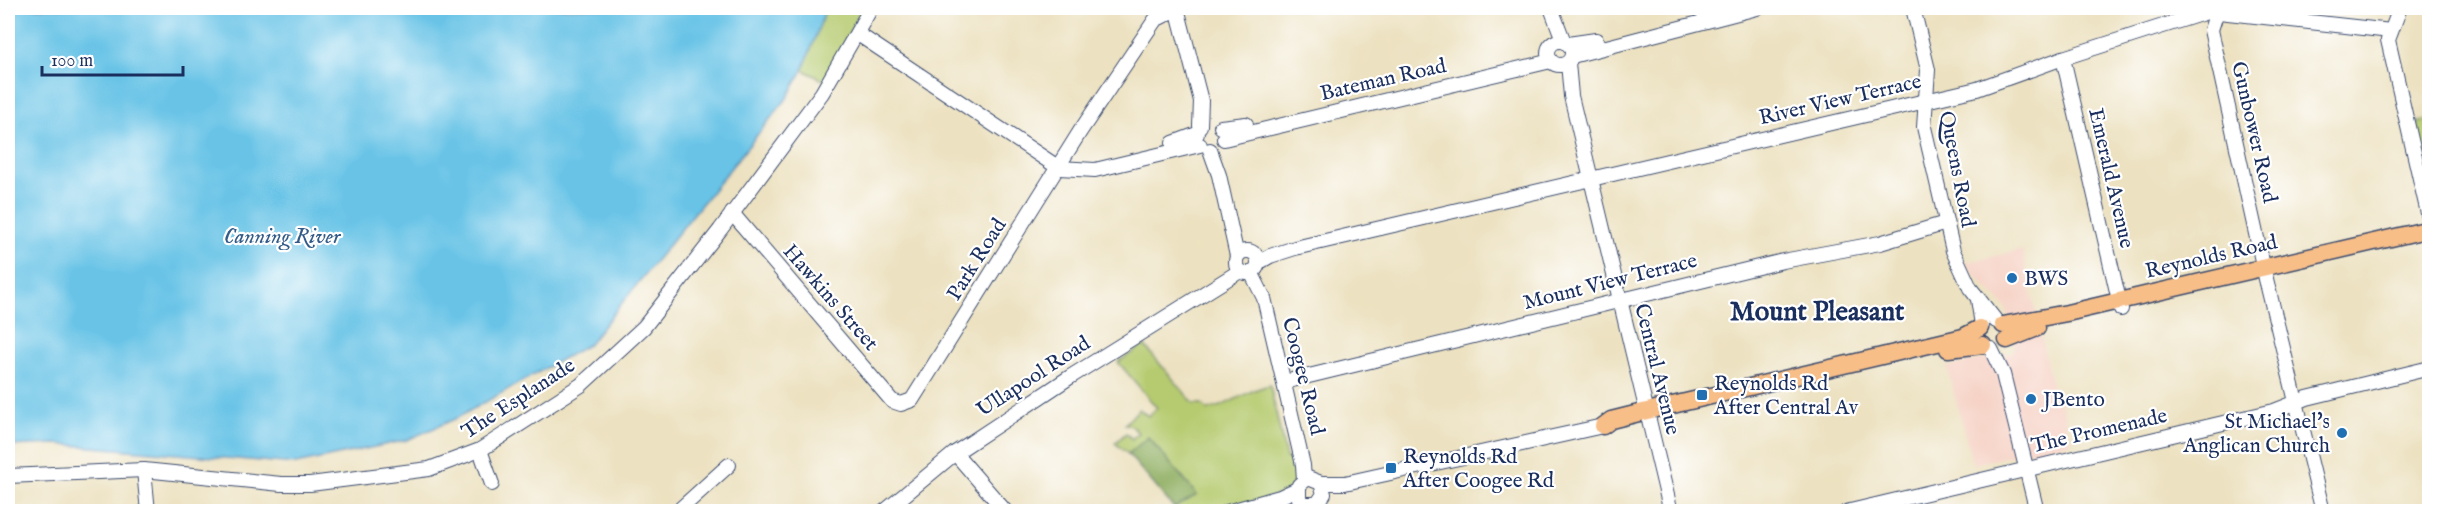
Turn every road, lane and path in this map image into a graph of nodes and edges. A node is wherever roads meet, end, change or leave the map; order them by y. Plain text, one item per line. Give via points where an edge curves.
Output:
1 (871, 8) edge
2 (1177, 8) edge
3 (1550, 8) edge
4 (1724, 8) edge
5 (1757, 8) edge
6 (1913, 8) edge
7 (2400, 8) edge
8 (2217, 9) edge
9 (2391, 32) junction
10 (858, 34) junction
11 (1561, 53) junction
12 (2063, 58) junction
13 (1925, 101) junction
14 (1081, 130) junction
15 (1210, 136) junction
16 (1080, 162) junction
17 (1061, 164) junction
18 (1590, 178) junction
19 (732, 213) junction
20 (2430, 222) edge
21 (1946, 223) junction
22 (2430, 229) edge
23 (2430, 237) edge
24 (2329, 256) junction
25 (1247, 262) junction
26 (2265, 270) junction
27 (1620, 300) junction
28 (2120, 305) junction
29 (1993, 335) junction
30 (2430, 368) edge
31 (1284, 382) junction
32 (901, 404) joint
33 (2296, 404) junction
34 (1648, 415) junction
35 (1603, 426) joint
36 (480, 450) junction
37 (955, 453) junction
38 (729, 465) dead end
39 (2027, 469) junction
40 (144, 470) junction
41 (8, 476) edge
42 (492, 484) dead end
43 (1311, 495) edge
44 (148, 512) edge
45 (677, 512) edge
46 (884, 512) edge
47 (1006, 512) edge
48 (1227, 512) edge
49 (1671, 512) edge
50 (1846, 512) edge
51 (2037, 512) edge
52 (2323, 512) edge

1 - 10 street, The Esplanade
2 - 14 street, Park Road via 1155,20
2 - 15 street, Coogee Road
3 - 11 street, Central Avenue
4 - 11 street, Bateman Road
5 - 11 street, Bateman Road
6 - 13 street, Queens Road via 1928,70
7 - 9 street
8 - 9 street, River View Terrace
8 - 12 street, River View Terrace
8 - 26 street, Gunbower Road via 2211,30
9 - 20 street via 2389,48
10 - 17 street, Bateman Road
10 - 19 street, The Esplanade via 822,93
11 - 15 street, Bateman Road
11 - 18 street, Central Avenue
12 - 13 street, River View Terrace via 1977,89
12 - 28 street, Emerald Avenue
13 - 18 street, River View Terrace
13 - 21 street, Queens Road via 1924,127
14 - 16 street via 1076,145
14 - 17 street, Park Road
15 - 16 street, Bateman Road via 1097,162
15 - 17 street, Bateman Road via 1095,170
15 - 25 street, Coogee Road via 1232,229
16 - 17 street, Bateman Road
17 - 32 street, Park Road via 912,400
18 - 25 street, River View Terrace
18 - 27 street, Central Avenue
19 - 32 street, Hawkins Street via 892,401
19 - 36 street, The Esplanade via 625,347 581,385
21 - 27 street, Mount View Terrace via 1880,243 1783,261
21 - 29 street, Queens Road via 1959,268
22 - 24 main road, Reynolds Road
23 - 24 main road, Reynolds Road
24 - 26 main road, Reynolds Road
25 - 31 street, Coogee Road via 1264,298
25 - 37 street, Ullapool Road
26 - 28 main road, Reynolds Road
26 - 33 street, Gunbower Road
27 - 31 street, Mount View Terrace
27 - 34 street, Central Avenue
28 - 29 main road, Reynolds Road via 2024,331
29 - 34 main road, Reynolds Road
29 - 39 street, Queens Road
30 - 33 street, The Promenade
31 - 43 street, Coogee Road
33 - 39 street, The Promenade
33 - 52 street, Gunbower Road
34 - 35 main road, Reynolds Road via 1612,427
34 - 49 street, Central Avenue
35 - 43 street, Reynolds Road via 1345,483
36 - 40 street, The Esplanade via 429,469 310,484
36 - 42 street
37 - 46 street, Ullapool Road
37 - 47 street
38 - 45 street
39 - 50 street, The Promenade
39 - 51 street, Queens Road
40 - 41 street, The Esplanade
40 - 44 street
43 - 48 street, Reynolds Road via 1280,498

